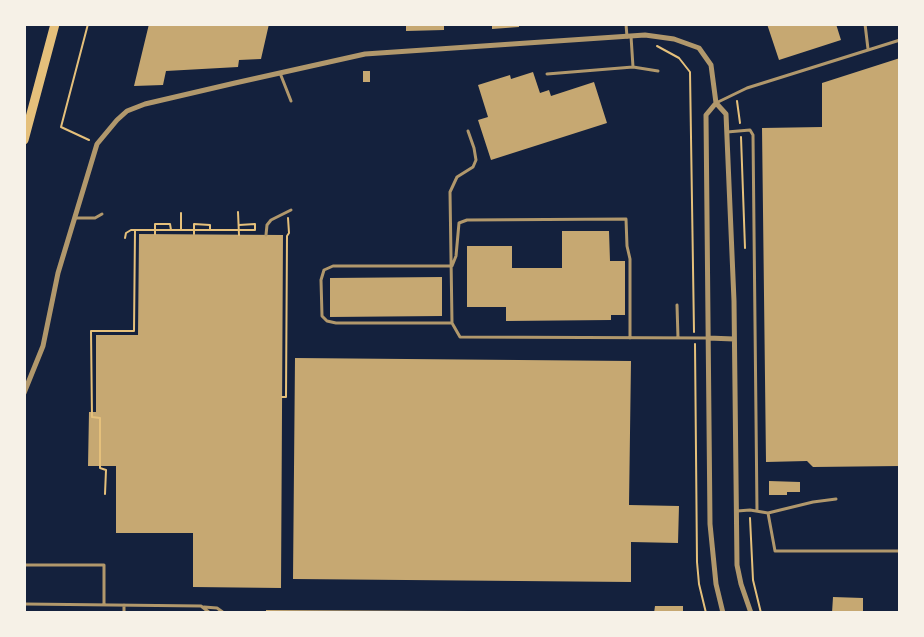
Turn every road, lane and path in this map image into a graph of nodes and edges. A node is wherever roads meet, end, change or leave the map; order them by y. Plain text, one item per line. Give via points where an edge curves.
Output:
1 (55, 24) edge
2 (88, 24) edge
3 (626, 24) edge
4 (865, 24) edge
5 (645, 35) junction
6 (629, 37) junction
7 (900, 40) edge
8 (868, 50) junction
9 (633, 67) junction
10 (658, 71) dead end
11 (280, 73) junction
12 (547, 75) dead end
13 (291, 101) dead end
14 (716, 103) junction
15 (468, 131) dead end
16 (727, 132) junction
17 (24, 140) edge
18 (97, 144) junction
19 (291, 210) dead end
20 (238, 212) dead end
21 (287, 212) junction
22 (181, 213) dead end
23 (102, 214) dead end
24 (74, 218) junction
25 (239, 225) junction
26 (135, 230) junction
27 (171, 230) junction
28 (181, 230) junction
29 (210, 230) junction
30 (154, 234) dead end
31 (194, 234) dead end
32 (239, 234) dead end
33 (266, 235) dead end
34 (287, 236) junction
35 (125, 238) dead end
36 (452, 266) junction
37 (282, 270) dead end
38 (286, 284) junction
39 (677, 305) dead end
40 (282, 313) dead end
41 (452, 323) junction
42 (286, 324) junction
43 (630, 338) junction
44 (678, 338) junction
45 (694, 338) junction
46 (708, 338) junction
47 (734, 339) junction
48 (282, 350) dead end
49 (24, 393) edge
50 (282, 397) dead end
51 (105, 494) dead end
52 (836, 499) dead end
53 (735, 511) junction
54 (757, 511) junction
55 (768, 513) junction
56 (900, 551) edge
57 (24, 565) edge
58 (24, 604) edge
59 (104, 605) junction
60 (124, 605) junction
61 (201, 606) junction
62 (124, 613) edge
63 (210, 613) edge
64 (224, 613) edge
65 (706, 613) edge
66 (723, 613) edge
67 (751, 613) edge

1 - 17 highway
2 - 18 path via 61,128
3 - 6 lane
4 - 8 lane
5 - 6 street
5 - 14 street via 699,48 711,65
5 - 45 path via 679,58 690,72
6 - 9 lane
6 - 11 street via 365,54
7 - 8 lane
8 - 14 lane via 747,88
9 - 10 lane
9 - 12 lane
11 - 13 lane
11 - 18 street via 145,104 127,111
14 - 16 street via 726,114
14 - 46 street via 706,115
15 - 36 lane via 476,160 473,167 457,177 450,192
16 - 47 street
16 - 54 lane via 750,130 753,135
18 - 24 street
19 - 21 lane
20 - 25 path
21 - 33 lane via 271,220
21 - 34 path
22 - 28 path
23 - 24 lane
24 - 49 street via 58,273 45,348
25 - 29 path via 255,224 255,230
25 - 32 path
26 - 27 path
26 - 35 path via 128,231
26 - 51 path via 134,332 91,331 92,417 100,417 100,468 106,470
27 - 28 path
27 - 30 path via 170,224 155,224
28 - 29 path
29 - 31 path via 210,225 194,224
34 - 37 path via 286,271
34 - 38 path
36 - 41 lane
36 - 41 lane via 333,266 324,270 321,280 322,316 327,321
36 - 43 lane via 459,224 467,220 626,219
38 - 40 path via 286,313
38 - 42 path
39 - 44 lane
41 - 43 lane via 460,337
42 - 48 path via 286,350
42 - 50 path via 286,397
43 - 44 lane
44 - 45 lane
45 - 46 lane
45 - 65 path via 697,562
46 - 47 street
46 - 66 street via 710,524
47 - 53 street
52 - 55 lane
53 - 54 lane
53 - 67 street via 737,565
54 - 55 lane
55 - 56 lane via 775,551
57 - 59 lane via 104,565
58 - 59 lane
59 - 60 lane
60 - 61 lane
60 - 62 lane
61 - 63 lane
61 - 64 lane

